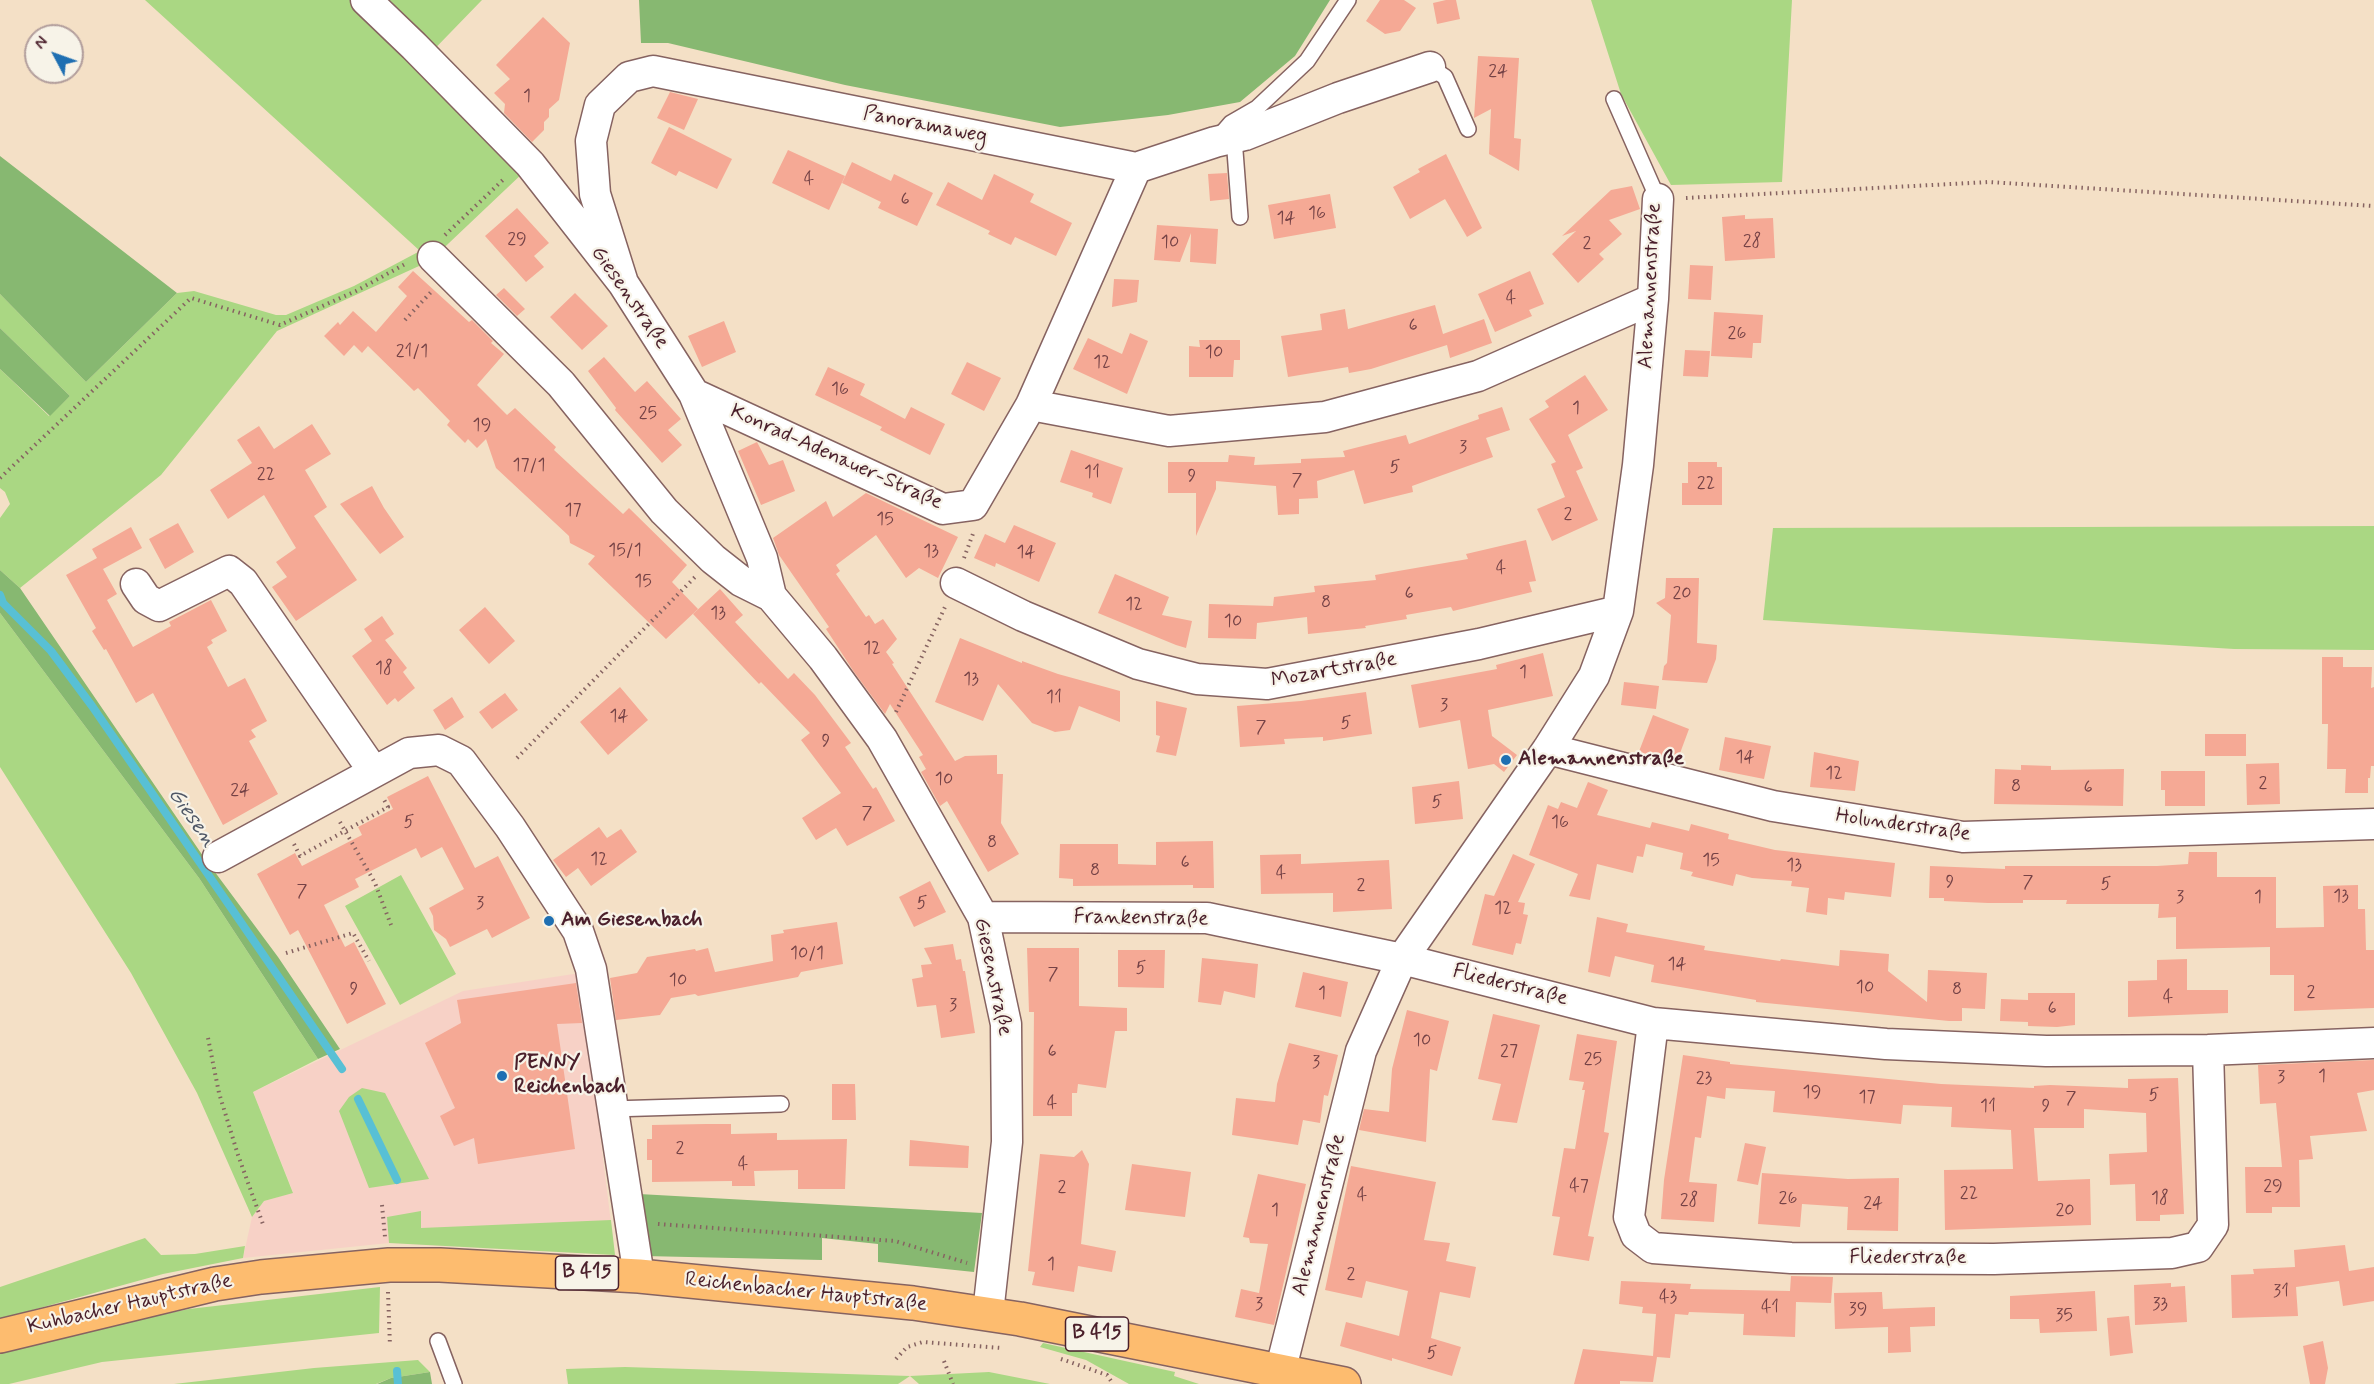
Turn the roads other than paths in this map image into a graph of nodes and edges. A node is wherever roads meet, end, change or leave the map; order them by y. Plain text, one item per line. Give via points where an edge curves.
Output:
1 (366, 0) edge
2 (1348, 0) edge
3 (1430, 67) joint
4 (1614, 99) dead end
5 (1468, 129) dead end
6 (1224, 140) junction
7 (1136, 168) junction
8 (1658, 199) joint
9 (1240, 217) dead end
10 (436, 261) road end
11 (623, 283) junction
12 (1653, 299) junction
13 (694, 394) junction
14 (1031, 405) junction
15 (956, 583) road end
16 (136, 584) dead end
17 (771, 596) junction
18 (1618, 611) junction
19 (1548, 749) junction
20 (374, 772) junction
21 (2374, 824) edge
22 (218, 857) dead end
23 (983, 917) junction
24 (1402, 958) junction
25 (1653, 1023) junction
26 (2374, 1043) edge
27 (2208, 1050) junction
28 (781, 1104) dead end
29 (611, 1109) junction
30 (639, 1276) junction
31 (261, 1277) joint
32 (988, 1313) junction
33 (0, 1336) edge
34 (438, 1341) dead end
35 (1279, 1377) edge
36 (454, 1384) edge
37 (1344, 1384) edge

1 - 11 street, Giesenstraße via 525,159
2 - 6 lane via 1307,61 1257,108 1231,123
3 - 5 lane via 1445,76
3 - 6 street, Panoramaweg
4 - 8 lane, Alemannenstraße
6 - 7 street, Panoramaweg
6 - 9 lane
7 - 11 street, Panoramaweg via 653,71 629,77 600,105 591,141 595,194
7 - 14 street, Konrad-Adenauer-Straße
8 - 12 street, Alemannenstraße
10 - 17 street, Giesenstraße via 561,384 664,511 741,582
11 - 13 street, Giesenstraße
12 - 14 street via 1478,376 1324,417 1169,431
12 - 18 street, Alemannenstraße via 1638,465
13 - 14 street, Konrad-Adenauer-Straße via 943,509 973,505
13 - 17 street, Giesenstraße via 762,558
15 - 18 street, Mozartstraße via 1023,616 1138,663 1197,679 1267,684 1479,644
16 - 20 street via 146,599 159,606 229,571 243,582
17 - 23 street, Giesenstraße via 823,658 882,739
18 - 19 street, Alemannenstraße via 1594,676
19 - 21 street, Holunderstraße via 1773,806 1963,837
19 - 24 street, Alemannenstraße
20 - 22 street
20 - 29 street via 409,753 439,750 460,761 484,790 578,931 591,969
23 - 24 street, Frankenstraße via 1207,918
23 - 32 street, Giesenstraße via 1006,1024 1007,1143
24 - 25 street, Fliederstraße
24 - 35 street, Alemannenstraße via 1361,1051
25 - 27 street, Fliederstraße via 1886,1044 2046,1051
25 - 27 street, Fliederstraße via 1629,1216 1636,1235 1653,1248 1791,1258 2006,1259 2172,1253 2198,1247 2213,1225
26 - 27 street, Fliederstraße
28 - 29 lane
29 - 30 street
30 - 31 main road, Reichenbacher Hauptstraße / B 415 via 389,1265
30 - 32 main road, Reichenbacher Hauptstraße / B 415
31 - 33 main road, Kuhbacher Hauptstraße / B 415 via 205,1286
32 - 35 main road, Reichenbacher Hauptstraße / B 415
34 - 36 lane
35 - 37 main road, Reichenbacher Hauptstraße / B 415

